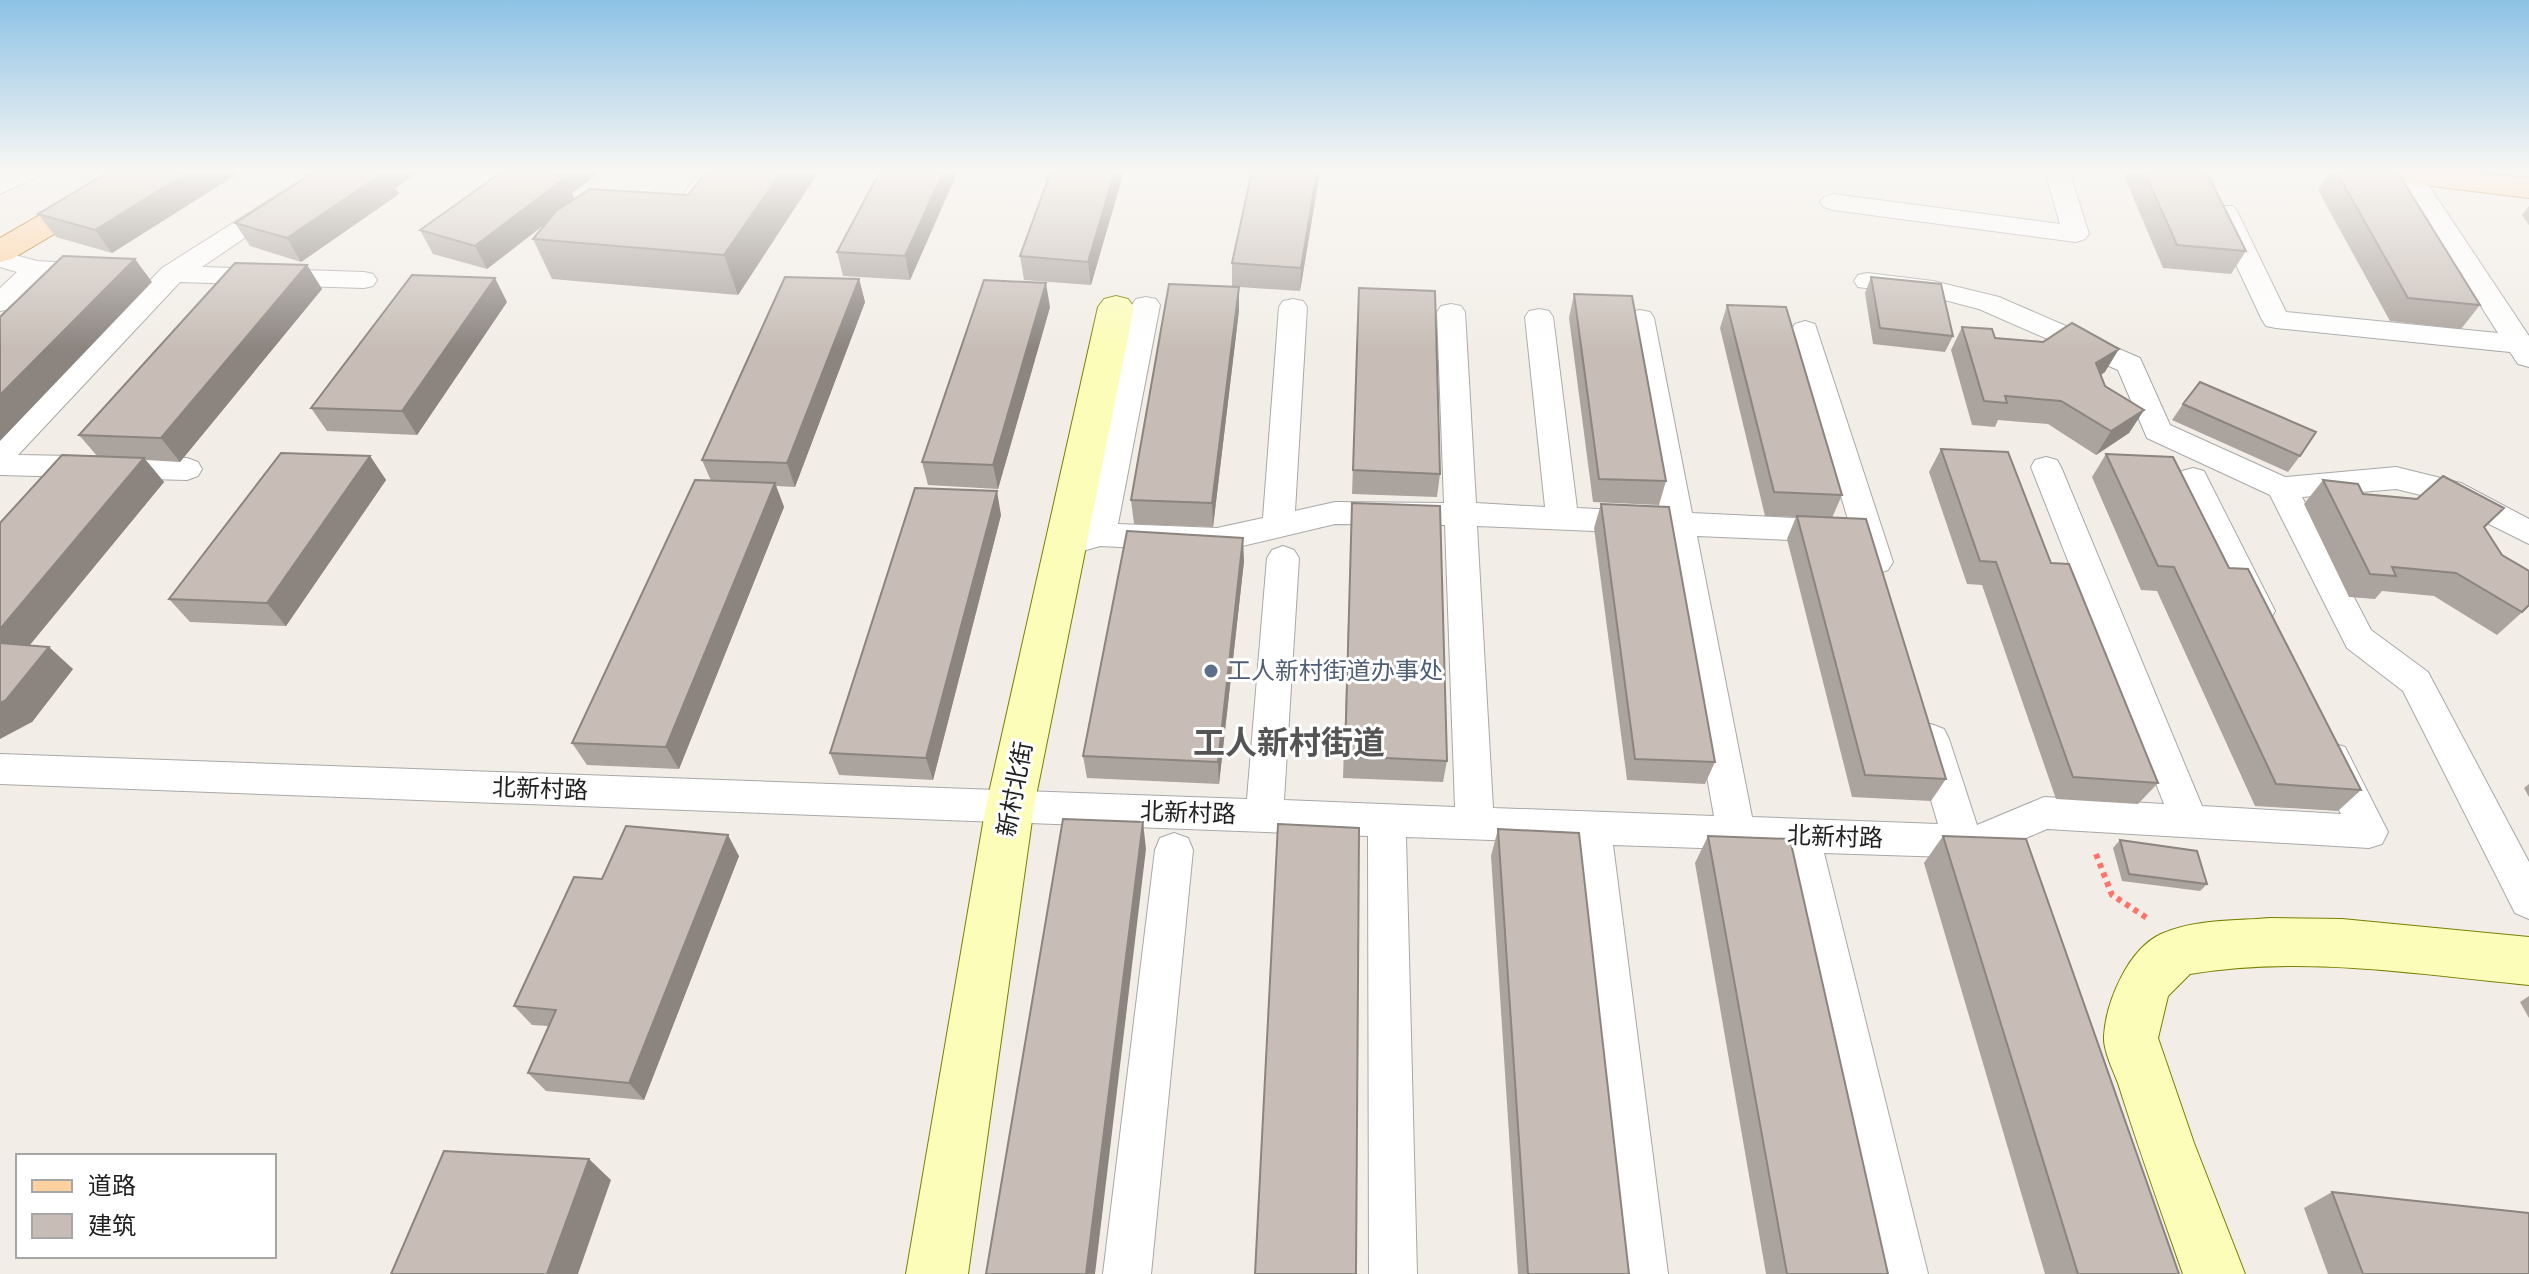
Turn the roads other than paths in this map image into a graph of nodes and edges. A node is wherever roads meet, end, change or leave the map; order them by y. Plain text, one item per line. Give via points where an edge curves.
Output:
1 (37, 230) edge
2 (240, 230) edge
3 (2049, 230) edge
4 (2075, 230) edge
5 (2233, 230) edge
6 (2439, 230) edge
7 (0, 252) edge
8 (0, 259) edge
9 (36, 269) junction
10 (112, 272) edge
11 (143, 273) dead end
12 (173, 274) junction
13 (364, 280) dead end
14 (1867, 281) dead end
15 (0, 303) edge
16 (1131, 306) dead end
17 (1293, 307) dead end
18 (1451, 312) dead end
19 (1539, 317) dead end
20 (1640, 318) edge
21 (1805, 330) dead end
22 (2526, 350) edge
23 (0, 455) edge
24 (0, 465) edge
25 (2046, 467) dead end
26 (187, 469) dead end
27 (2193, 479) dead end
28 (2282, 488) junction
29 (1461, 514) junction
30 (1562, 518) junction
31 (1677, 523) junction
32 (1868, 532) junction
33 (2529, 533) edge
34 (1083, 540) junction
35 (1280, 542) junction
36 (1886, 591) edge
37 (2270, 634) edge
38 (1922, 709) edge
39 (2320, 733) edge
40 (1, 771) edge
41 (1010, 806) junction
42 (1264, 816) junction
43 (1387, 820) junction
44 (2190, 822) junction
45 (1475, 824) junction
46 (1592, 828) junction
47 (1736, 833) junction
48 (1801, 835) junction
49 (1963, 842) junction
50 (1174, 850) dead end
51 (2529, 901) edge
52 (2529, 961) edge
53 (937, 1274) edge
54 (1127, 1274) edge
55 (1393, 1274) edge
56 (1644, 1274) edge
57 (1904, 1274) edge
58 (2214, 1274) edge

1 - 7 main road
2 - 12 street
3 - 4 street
5 - 22 street via 2276,320
6 - 22 street
8 - 9 street
9 - 10 street
9 - 15 street
11 - 12 street
12 - 13 street
12 - 23 street
14 - 28 street via 1989,303 2130,364 2158,431
16 - 34 street, 新村北街
17 - 35 street
18 - 29 street
19 - 30 street
20 - 31 street
21 - 32 street
24 - 26 street
25 - 44 street
27 - 37 street
28 - 33 street via 2396,478 2450,491
28 - 51 street via 2359,639 2416,682
29 - 30 street
29 - 35 street via 1335,513
29 - 45 street
30 - 31 street
31 - 32 street
31 - 47 street
32 - 36 street
34 - 35 street
34 - 41 street, 新村北街
35 - 42 street
38 - 49 street
39 - 44 street, 北新村路 via 2369,832
40 - 41 street, 北新村路
41 - 42 street, 北新村路
41 - 53 street, 新村北街
42 - 43 street, 北新村路
43 - 45 street, 北新村路
43 - 55 street
44 - 49 street, 北新村路 via 2044,813 1979,842
45 - 46 street, 北新村路
46 - 47 street, 北新村路
46 - 56 street
47 - 48 street, 北新村路
48 - 49 street, 北新村路
48 - 57 street
50 - 54 street
52 - 58 street via 2342,943 2270,942 2176,952 2144,984 2131,1038

